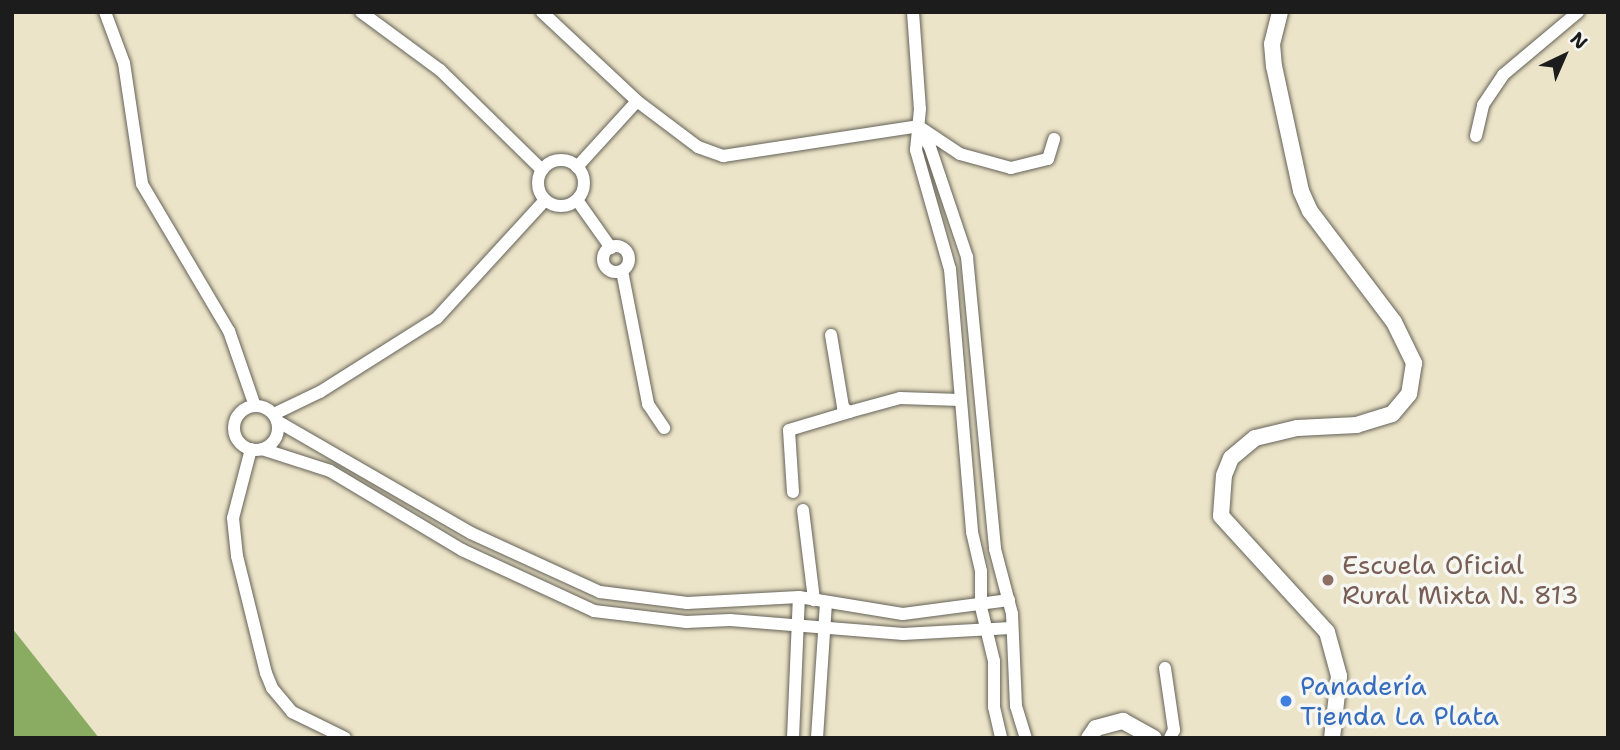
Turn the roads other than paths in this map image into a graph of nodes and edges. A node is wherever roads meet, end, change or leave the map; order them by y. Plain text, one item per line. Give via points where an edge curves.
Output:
1 (105, 12) edge
2 (361, 12) edge
3 (542, 12) edge
4 (913, 12) edge
5 (1280, 12) edge
6 (1578, 12) edge
7 (637, 100) junction
8 (918, 126) junction
9 (1476, 136) dead end
10 (1054, 139) dead end
11 (577, 167) junction
12 (542, 170) junction
13 (545, 200) junction
14 (577, 200) junction
15 (831, 335) dead end
16 (960, 400) junction
17 (255, 406) junction
18 (849, 412) junction
19 (275, 417) junction
20 (664, 428) dead end
21 (256, 449) junction
22 (793, 492) dead end
23 (803, 510) dead end
24 (799, 597) junction
25 (1009, 600) junction
26 (820, 601) junction
27 (981, 607) junction
28 (795, 626) junction
29 (821, 628) junction
30 (1011, 628) junction
31 (986, 632) junction
32 (1165, 668) dead end
33 (345, 738) edge
34 (793, 738) edge
35 (817, 738) edge
36 (1000, 738) edge
37 (1026, 738) edge
38 (1089, 738) edge
39 (1154, 738) edge
40 (1170, 738) edge
41 (1332, 738) edge

1 - 17 street via 124,62 142,184 229,331
2 - 12 street via 440,69
3 - 7 street
4 - 8 street
5 - 41 main road via 1272,44 1274,66 1301,191 1310,211 1394,322 1415,363 1409,394 1392,414 1357,425 1297,428 1255,438 1231,458 1221,491 1221,516 1231,532 1327,632 1339,676
6 - 9 street via 1503,75 1483,105
7 - 8 street via 698,147 723,156
7 - 11 street
8 - 10 street via 960,154 1011,168 1048,159
8 - 16 street via 918,169 950,269
8 - 25 street via 967,257 995,549
11 - 12 street via 559,161
11 - 14 street via 584,180
12 - 13 street via 539,189
13 - 14 street via 565,206
13 - 19 street via 437,318
14 - 20 street via 611,248 627,252 628,263 622,271 648,404
15 - 18 street via 843,407
16 - 18 street via 900,398
16 - 27 street
17 - 19 street
17 - 21 street via 242,411 234,428 238,440
18 - 22 street via 789,430
19 - 21 street via 274,442
19 - 24 street via 471,533 600,592 687,603
21 - 28 street via 330,471 462,550 594,611 686,622
21 - 33 street via 233,518 237,556 266,673 292,712
23 - 26 street
24 - 26 street
24 - 28 street
25 - 27 street
25 - 30 street
26 - 27 street via 904,614
26 - 29 street
27 - 31 street
28 - 29 street
28 - 34 street
29 - 31 street via 903,634
29 - 35 street
30 - 31 street
30 - 37 street via 1016,706
31 - 36 street via 994,661 994,707
32 - 40 street via 1174,730
38 - 39 main road via 1096,728 1123,721

